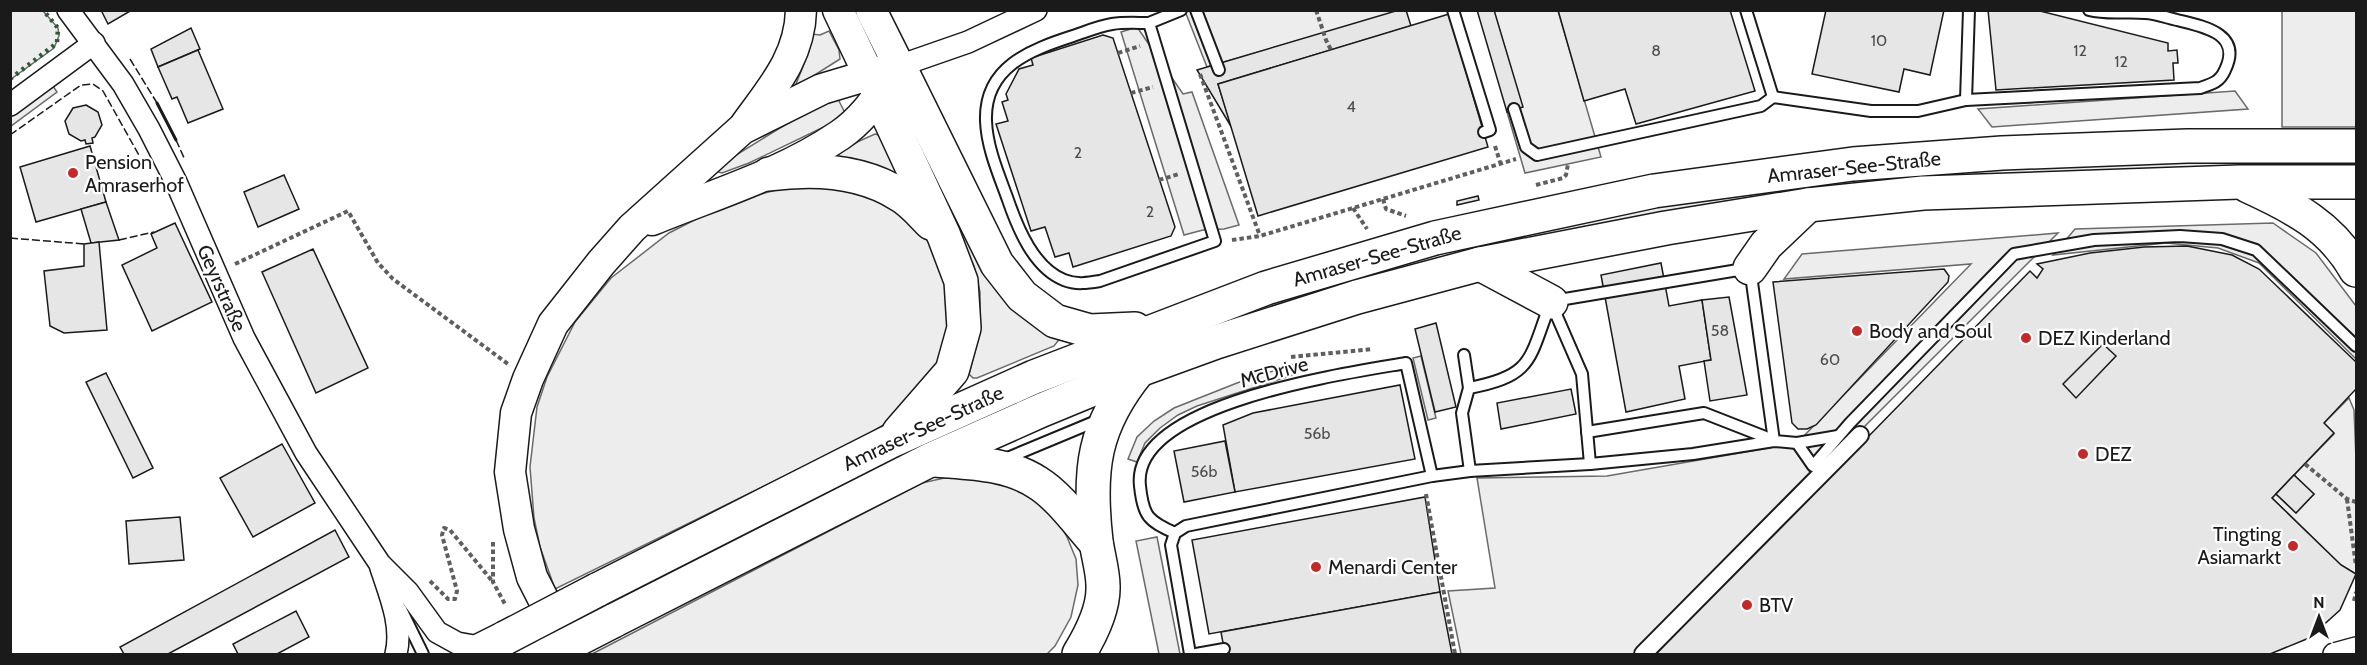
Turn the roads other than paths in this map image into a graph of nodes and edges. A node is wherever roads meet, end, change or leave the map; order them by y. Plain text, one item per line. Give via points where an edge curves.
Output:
1 (68, 10) edge
2 (801, 10) edge
3 (838, 10) edge
4 (871, 10) edge
5 (1036, 10) edge
6 (1181, 10) edge
7 (1196, 10) edge
8 (1454, 10) edge
9 (1746, 10) edge
10 (1969, 10) edge
11 (2089, 10) edge
12 (1149, 23) junction
13 (94, 44) junction
14 (1219, 70) dead end
15 (882, 79) junction
16 (1773, 97) junction
17 (1966, 100) junction
18 (10, 105) edge
19 (1514, 109) dead end
20 (742, 129) junction
21 (1484, 132) dead end
22 (2356, 146) edge
23 (769, 174) junction
24 (2239, 182) junction
25 (2356, 182) edge
26 (1808, 206) junction
27 (632, 228) junction
28 (944, 236) junction
29 (1480, 264) junction
30 (1750, 268) junction
31 (2356, 270) edge
32 (1551, 302) junction
33 (1170, 326) junction
34 (2356, 346) edge
35 (1464, 355) dead end
36 (1139, 370) junction
37 (1469, 388) junction
38 (1108, 416) junction
39 (1587, 432) junction
40 (1860, 435) dead end
41 (1838, 436) junction
42 (1774, 441) junction
43 (890, 442) junction
44 (1797, 443) junction
45 (932, 459) junction
46 (1590, 464) junction
47 (991, 465) junction
48 (1470, 471) junction
49 (1432, 476) junction
50 (1175, 534) junction
51 (1096, 543) junction
52 (380, 564) junction
53 (488, 647) edge
54 (2356, 648) edge
55 (1224, 650) dead end
56 (396, 654) edge
57 (423, 654) edge
58 (549, 654) edge
59 (572, 654) edge
60 (1079, 654) edge
61 (1190, 654) edge
62 (1196, 654) edge
63 (1643, 654) edge
64 (2334, 654) edge

1 - 13 street, Geyrstraße
2 - 20 main road via 801,27 787,69
3 - 15 main road via 853,43 873,60
4 - 15 main road
5 - 15 street
6 - 12 lane
7 - 14 lane
8 - 21 lane via 1490,130
9 - 16 lane
10 - 17 lane
11 - 17 lane via 2104,14 2145,12 2208,28 2219,33 2226,43 2227,66 2214,84 2200,88
12 - 12 lane via 1215,241 1100,281 1082,284 1064,280 1034,254 1013,215 988,140 988,100 1006,69 1022,55 1112,24
13 - 18 street
13 - 52 street, Geyrstraße via 149,129 244,338 306,453
15 - 20 main road via 822,89
15 - 23 main road via 865,113 841,134
15 - 28 main road
15 - 33 main road via 997,264 1022,296 1055,321 1090,331
16 - 17 lane via 1871,111 1918,111
16 - 19 lane via 1761,106 1537,155 1526,147
20 - 27 main road
22 - 33 main road, Amraser-See-Straße via 2187,146 2002,153 1853,164 1654,191 1435,238 1266,288
23 - 27 main road
23 - 28 main road via 844,172 877,182 907,200
24 - 25 main road, Amraser-See-Straße
24 - 26 main road, Amraser-See-Straße via 1923,193
24 - 31 main road via 2318,224 2337,242
26 - 29 main road, Amraser-See-Straße via 1666,228
26 - 30 main road via 1766,245
27 - 59 main road via 553,324 516,413 510,472 519,529 536,586
28 - 43 main road via 961,281 964,328 952,372
29 - 32 main road
29 - 36 main road, Amraser-See-Straße via 1357,297
30 - 32 lane
30 - 42 lane
32 - 37 lane via 1523,368 1508,378
32 - 39 lane via 1582,374
33 - 43 main road, Amraser-See-Straße via 1034,377
34 - 41 lane via 2256,250 2222,239 2180,236 2094,240 2014,254
35 - 37 lane
36 - 38 main road via 1119,394
36 - 45 main road, Amraser-See-Straße
37 - 48 lane via 1462,413
38 - 47 lane
38 - 51 main road via 1097,444 1093,478
39 - 42 lane via 1704,413
39 - 46 lane
40 - 63 street
41 - 44 lane
41 - 44 lane via 1813,466
42 - 44 lane
42 - 46 lane
43 - 53 main road, Amraser-See-Straße, bridge
45 - 47 main road
45 - 58 main road, Amraser-See-Straße, bridge
46 - 48 lane
47 - 51 main road via 1008,469 1049,491
48 - 49 lane
49 - 50 lane via 1193,524
49 - 50 lane, McDrive via 1406,363 1296,383 1180,419 1155,446 1140,476 1141,498 1146,515
50 - 61 lane via 1172,551
51 - 60 main road via 1104,590 1093,632
52 - 53 street, Geyrstraße via 408,592 437,632 457,643
52 - 56 street, Geyrstraße via 396,616
52 - 57 lane, Geyrstraße
54 - 64 street
55 - 62 lane

